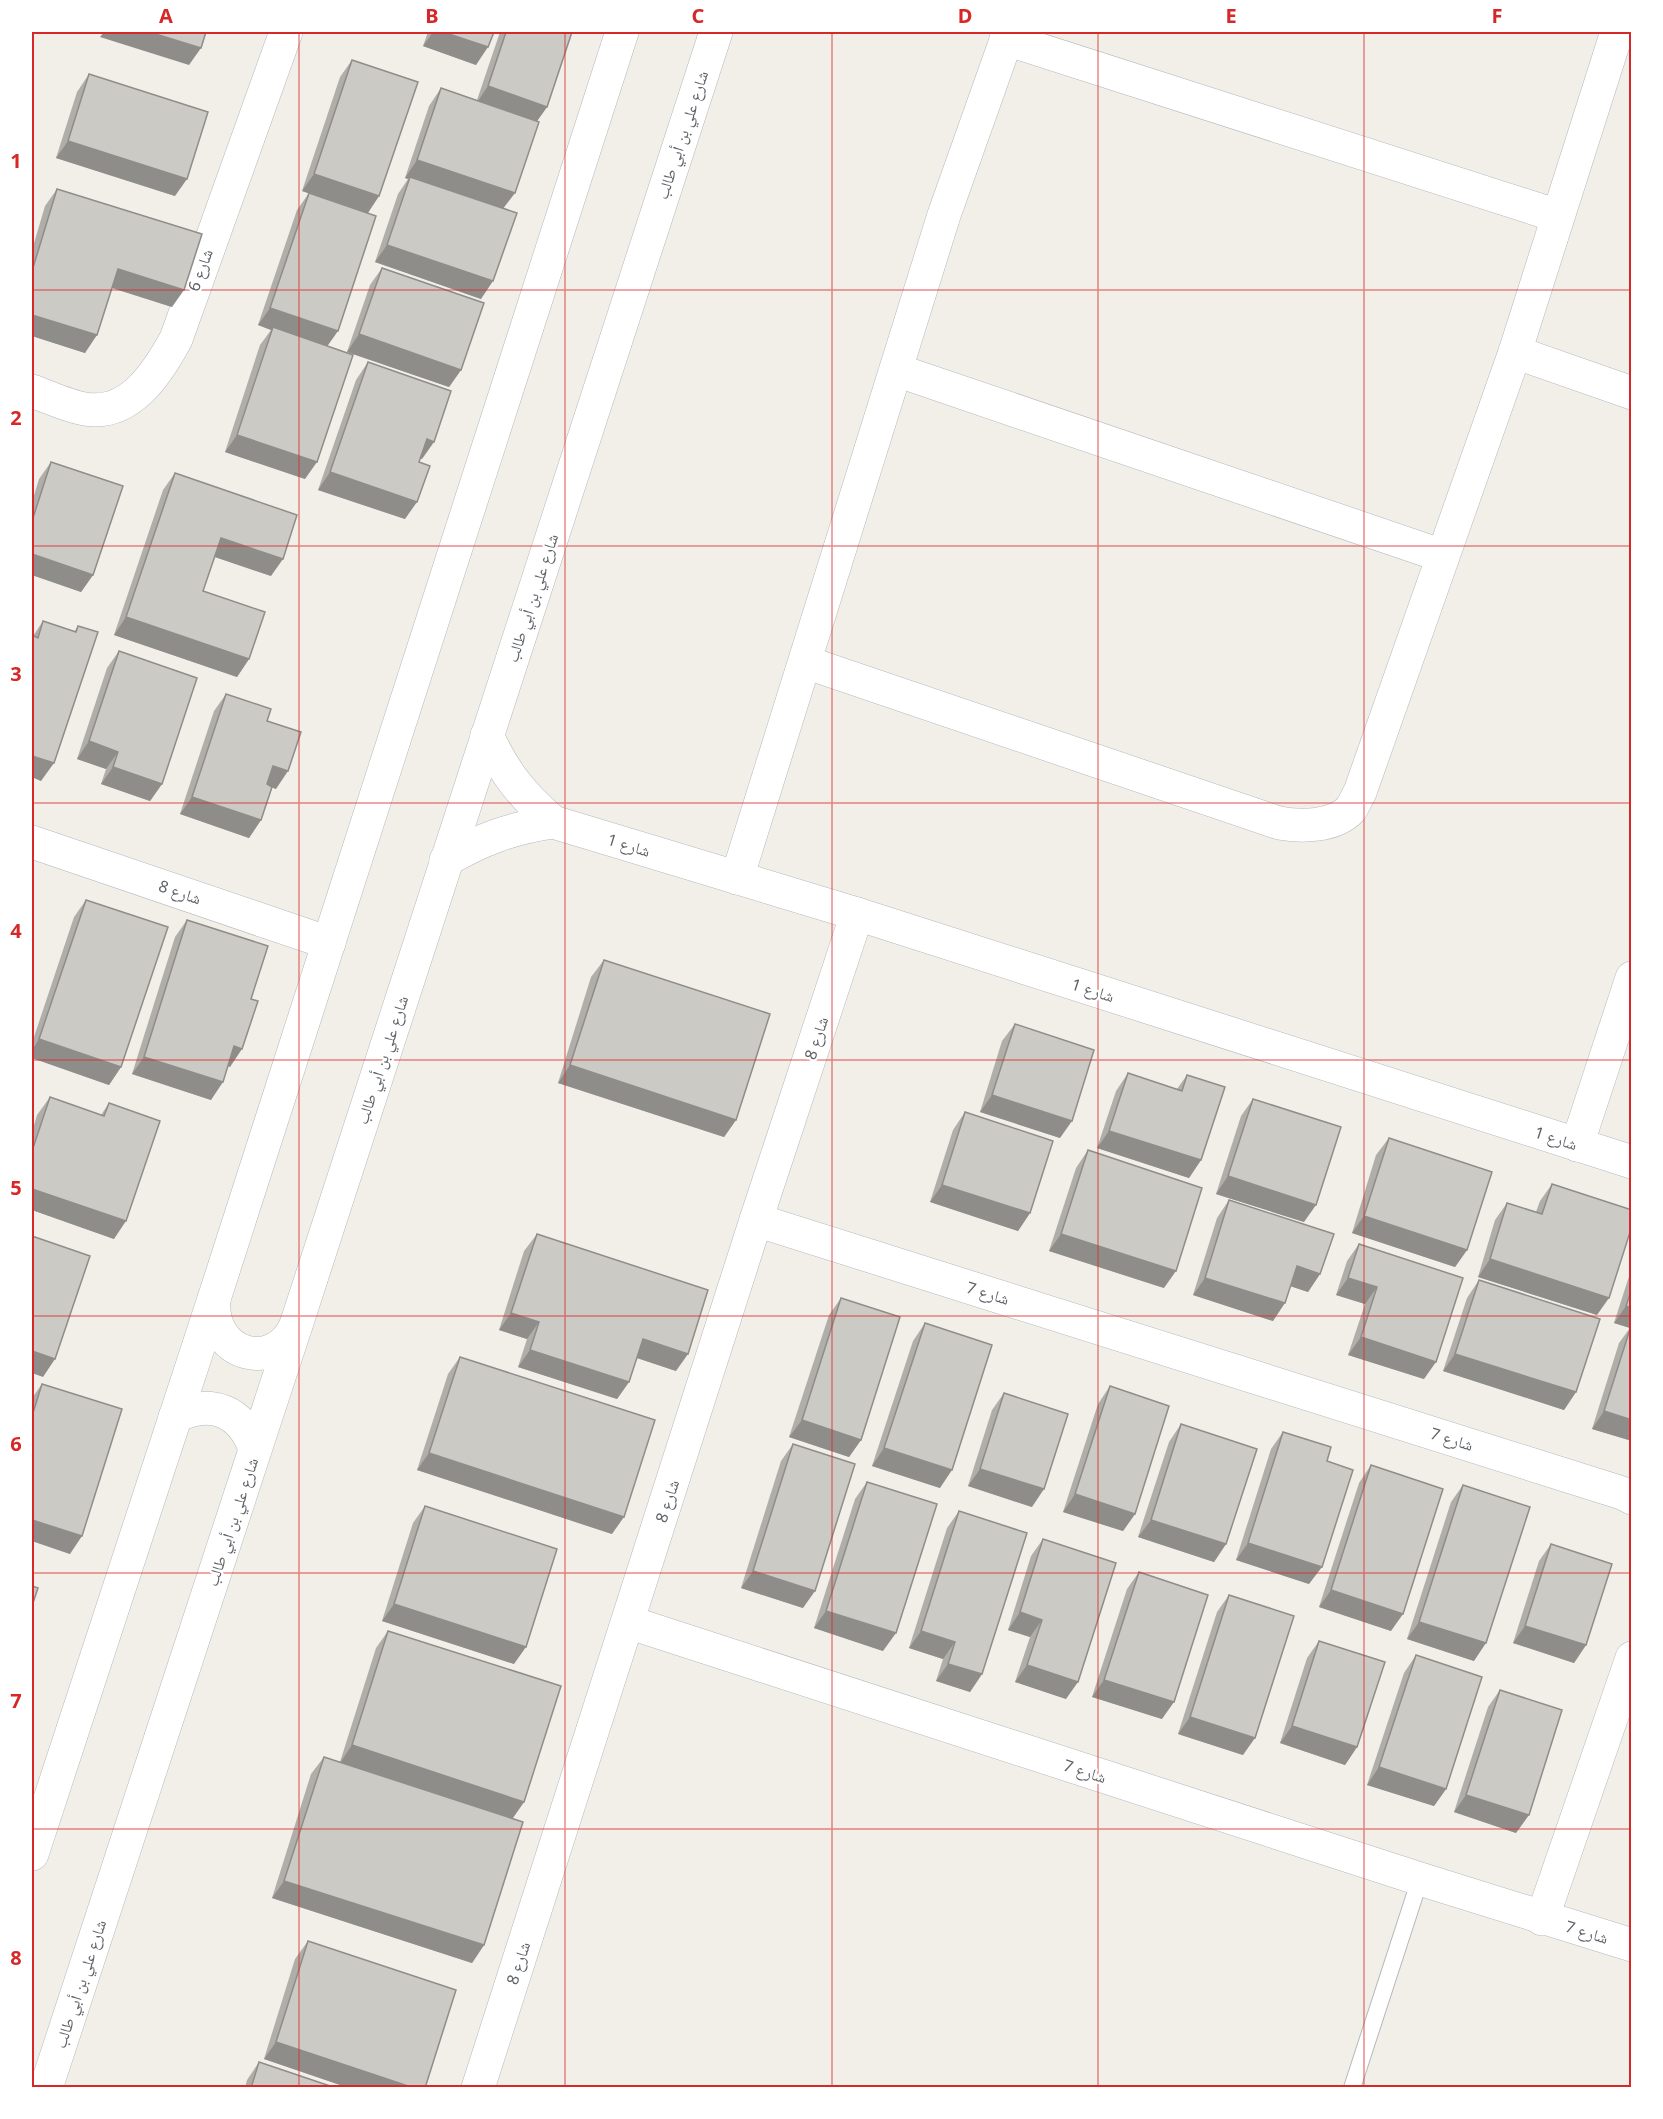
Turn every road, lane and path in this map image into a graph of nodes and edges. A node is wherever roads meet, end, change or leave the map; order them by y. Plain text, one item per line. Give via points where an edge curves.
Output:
1 (286, 32) edge
2 (622, 32) edge
3 (716, 32) edge
4 (1617, 32) edge
5 (1008, 35) edge
6 (1558, 216) junction
7 (1515, 352) junction
8 (896, 370) junction
9 (32, 391) edge
10 (1632, 393) edge
11 (1443, 556) junction
12 (805, 662) junction
13 (488, 735) junction
14 (553, 822) junction
15 (32, 842) edge
16 (446, 860) junction
17 (737, 878) junction
18 (857, 914) junction
19 (329, 943) junction
20 (1632, 978) edge
21 (1577, 1145) junction
22 (1632, 1162) edge
23 (756, 1220) junction
24 (214, 1299) junction
25 (298, 1319) junction
26 (176, 1417) junction
27 (255, 1449) junction
28 (1632, 1498) edge
29 (628, 1622) junction
30 (1632, 1658) edge
31 (32, 1854) edge
32 (1420, 1879) junction
33 (1542, 1919) junction
34 (1632, 1945) edge
35 (46, 2088) edge
36 (478, 2088) edge
37 (1352, 2088) edge

1 - 9 street, شارع 6 via 176,339 154,376 129,399 101,409 86,409
2 - 19 street
3 - 13 street, شارع علي بن أبي طالب
4 - 6 street
5 - 6 street
5 - 8 street via 944,215
6 - 7 street
7 - 10 street
7 - 11 street
8 - 11 street
8 - 12 street
11 - 12 street via 1360,792 1350,809 1316,824 1279,823
12 - 17 street
13 - 14 street, شارع 1 via 514,784
13 - 16 street, شارع علي بن أبي طالب
14 - 16 street, شارع 1 via 498,834
14 - 17 street, شارع 1
15 - 19 street, شارع 8
16 - 25 street, شارع علي بن أبي طالب
17 - 18 street, شارع 1
18 - 21 street, شارع 1
18 - 23 street, شارع 8
19 - 24 street
20 - 21 street
21 - 22 street, شارع 1
23 - 28 street, شارع 7
23 - 29 street, شارع 8
24 - 25 street via 216,1326 234,1347 246,1352 273,1350 285,1342
24 - 26 street
25 - 27 street, شارع علي بن أبي طالب
26 - 27 street via 199,1408 224,1411 244,1426
26 - 31 street
27 - 35 street, شارع علي بن أبي طالب
29 - 32 street, شارع 7
29 - 36 street, شارع 8
30 - 33 street, شارع 7
32 - 33 street, شارع 7
32 - 37 lane
33 - 34 street, شارع 7

